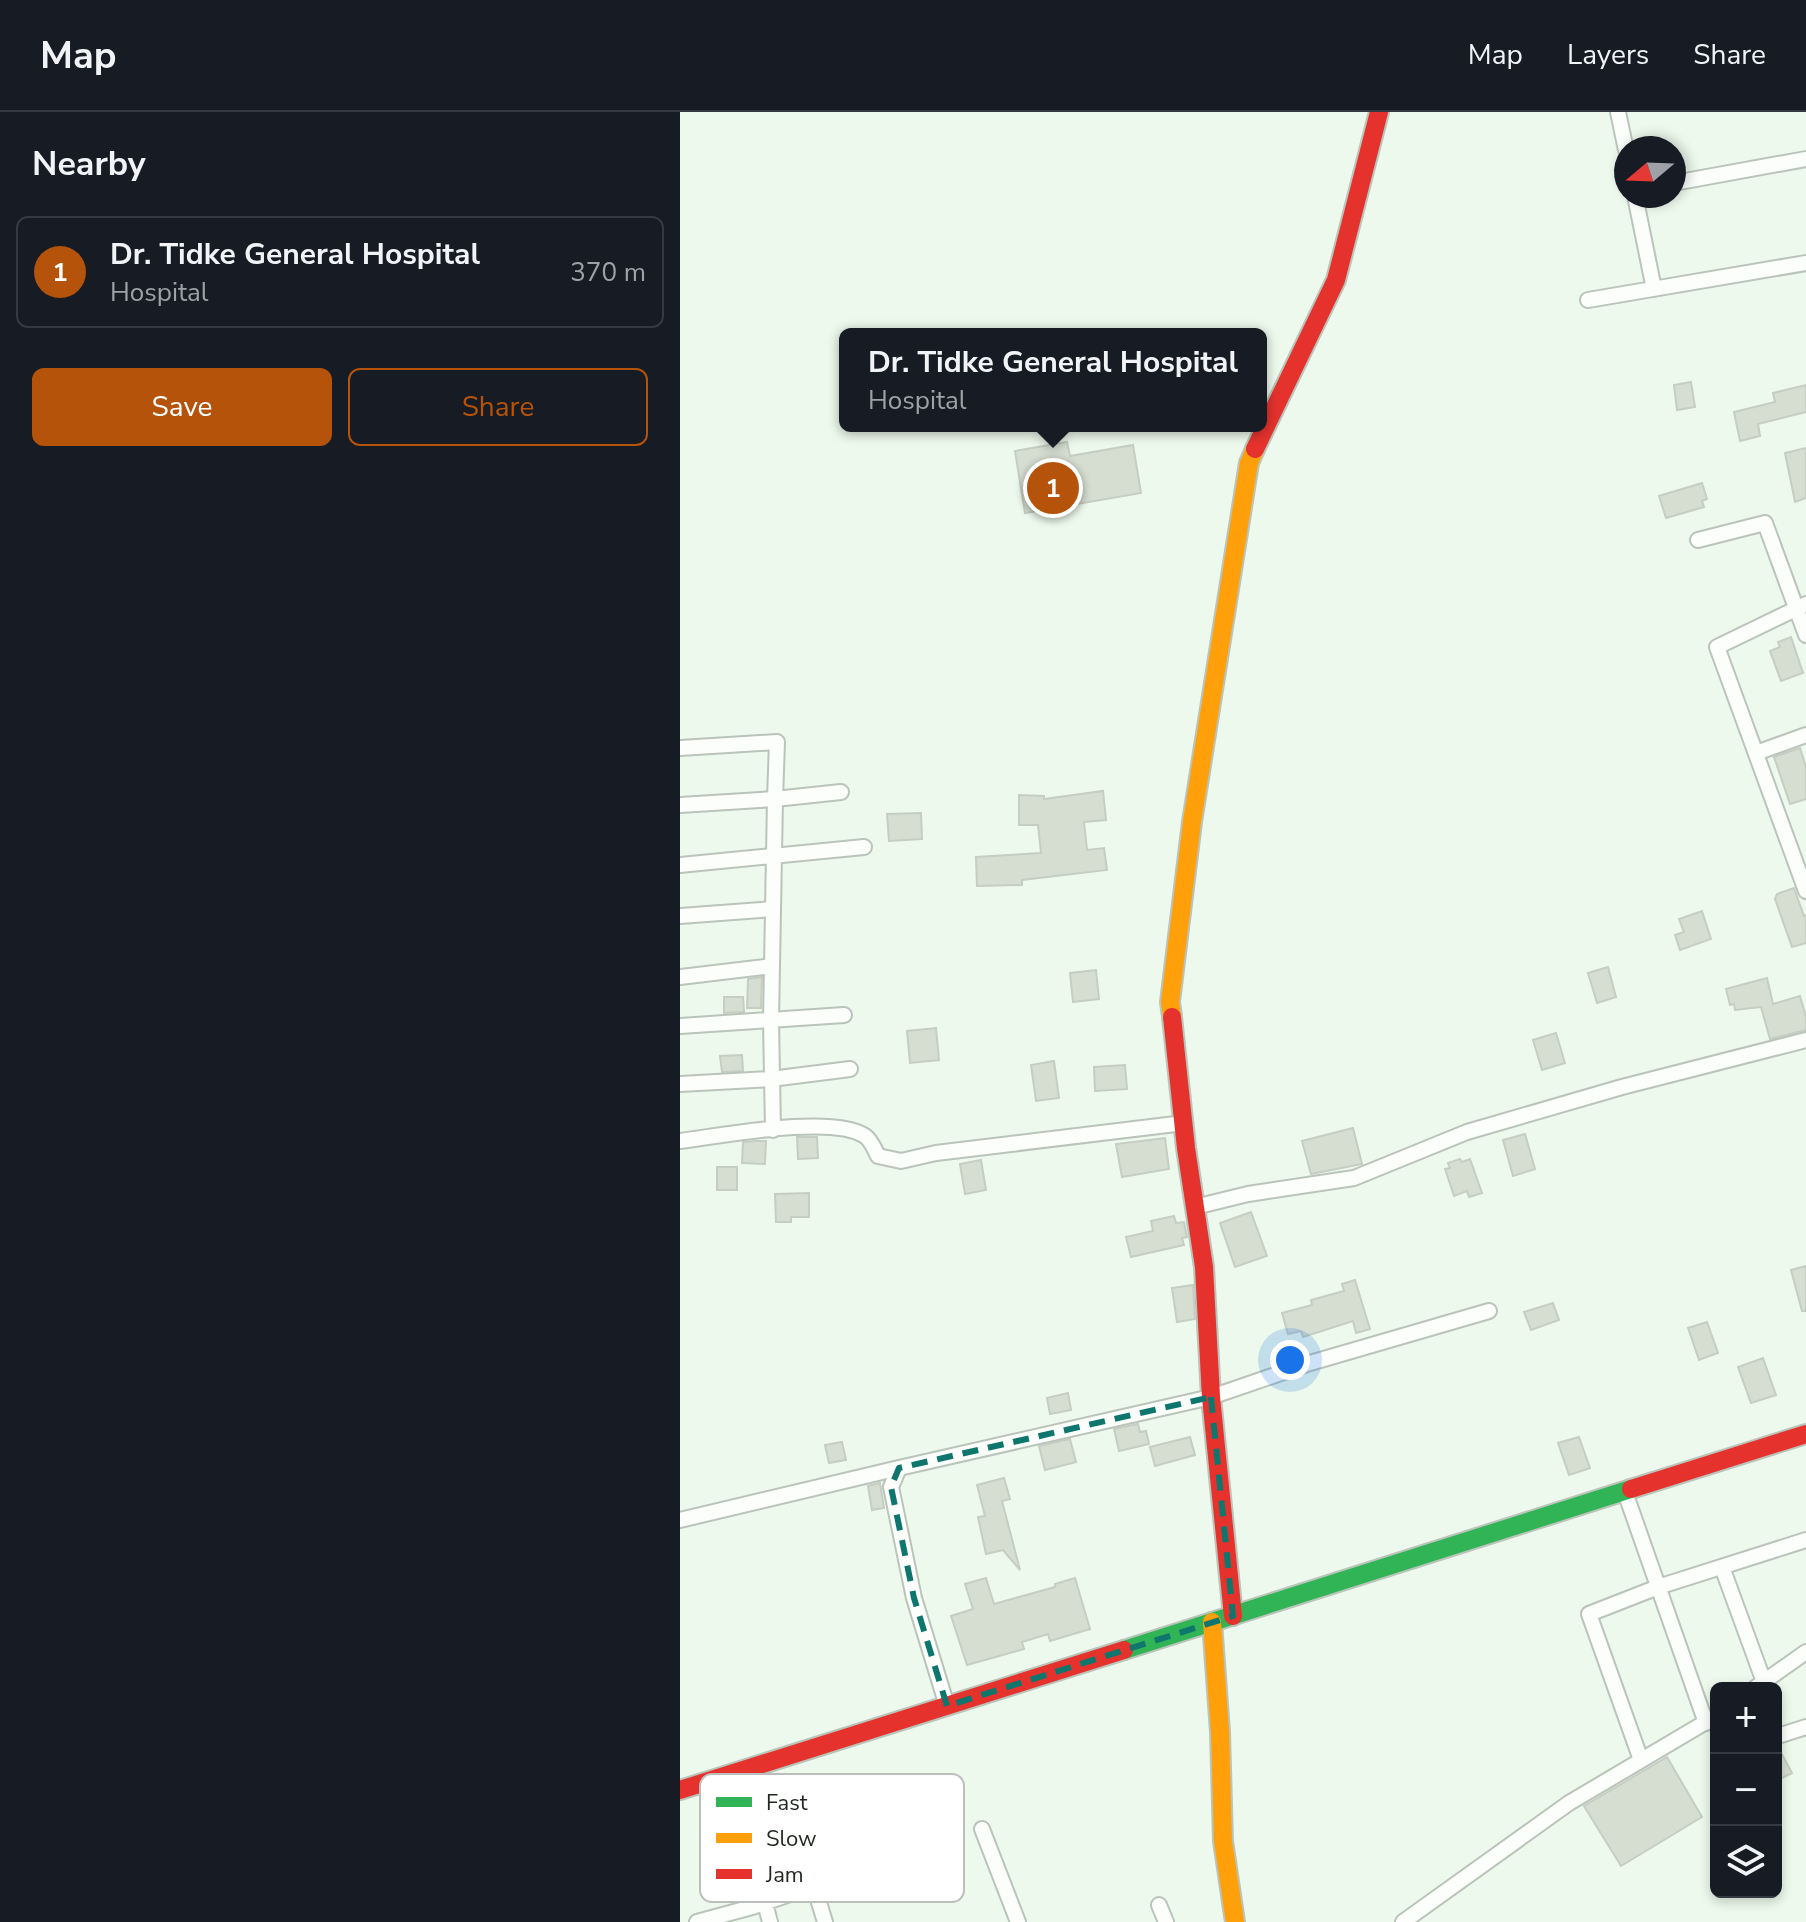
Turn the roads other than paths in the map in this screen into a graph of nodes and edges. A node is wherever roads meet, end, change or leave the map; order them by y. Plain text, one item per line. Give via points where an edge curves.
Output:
1 (1379, 112) edge
2 (1618, 112) edge
3 (1623, 136) edge
4 (1806, 159) edge
5 (1686, 181) edge
6 (1637, 208) edge
7 (1806, 263) edge
8 (1654, 289) junction
9 (1588, 300) dead end
10 (1267, 425) edge
11 (1264, 432) edge
12 (1698, 540) dead end
13 (1801, 606) edge
14 (1806, 635) edge
15 (1806, 735) edge
16 (680, 748) edge
17 (1756, 753) junction
18 (841, 792) dead end
19 (775, 799) junction
20 (680, 805) edge
21 (864, 847) dead end
22 (772, 858) junction
23 (680, 865) edge
24 (1802, 866) edge
25 (1806, 891) edge
26 (773, 909) junction
27 (680, 916) edge
28 (772, 966) junction
29 (680, 977) edge
30 (844, 1015) dead end
31 (771, 1021) junction
32 (680, 1026) edge
33 (1806, 1040) edge
34 (850, 1069) dead end
35 (771, 1079) junction
36 (680, 1084) edge
37 (1184, 1123) junction
38 (773, 1130) junction
39 (680, 1141) edge
40 (1195, 1207) junction
41 (1489, 1311) dead end
42 (1211, 1397) junction
43 (1806, 1434) edge
44 (899, 1468) junction
45 (1625, 1492) junction
46 (680, 1520) edge
47 (1806, 1540) edge
48 (1722, 1567) junction
49 (1658, 1587) junction
50 (1233, 1616) junction
51 (1212, 1622) junction
52 (1806, 1652) edge
53 (1759, 1682) edge
54 (1764, 1682) edge
55 (947, 1706) junction
56 (1710, 1717) edge
57 (1710, 1720) edge
58 (1806, 1727) edge
59 (1782, 1735) edge
60 (1641, 1760) junction
61 (731, 1774) edge
62 (700, 1784) edge
63 (680, 1790) edge
64 (982, 1829) dead end
65 (768, 1902) edge
66 (819, 1902) edge
67 (765, 1903) junction
68 (1159, 1905) dead end
69 (737, 1917) edge
70 (697, 1922) edge
71 (770, 1922) edge
72 (825, 1922) edge
73 (1018, 1922) edge
74 (1166, 1922) edge
75 (1235, 1922) edge
76 (1403, 1922) edge

1 - 10 main road via 1336,280
2 - 3 street
4 - 5 street
6 - 8 street
7 - 8 street
8 - 9 street
11 - 37 main road via 1249,463 1192,822 1170,1002
12 - 13 street via 1765,523
13 - 14 street
13 - 17 street via 1717,647
15 - 17 street
16 - 19 street via 777,742
17 - 24 street
18 - 19 street
19 - 20 street
19 - 22 street
21 - 22 street
22 - 23 street
22 - 26 street
24 - 25 street
26 - 27 street
26 - 28 street
28 - 29 street
28 - 31 street
30 - 31 street
31 - 32 street
31 - 35 street
33 - 40 street via 1467,1132 1354,1178
34 - 35 street
35 - 36 street
35 - 38 street
37 - 38 street via 901,1161 878,1156 867,1137 847,1128
37 - 40 main road
38 - 39 street
40 - 42 main road
41 - 42 street
42 - 44 street
42 - 50 main road
43 - 45 main road
44 - 46 street
44 - 55 street via 891,1487 914,1598
45 - 49 street
45 - 50 main road
47 - 48 street
48 - 49 street
48 - 53 street
49 - 56 street
49 - 60 street via 1589,1614
50 - 51 main road
51 - 55 main road
51 - 75 main road via 1223,1841
52 - 54 street
55 - 61 main road
57 - 60 street
58 - 59 street
60 - 76 street via 1569,1803
62 - 63 main road
64 - 73 street
65 - 67 street
66 - 72 street
67 - 69 street
67 - 71 street
68 - 74 street
69 - 70 street

